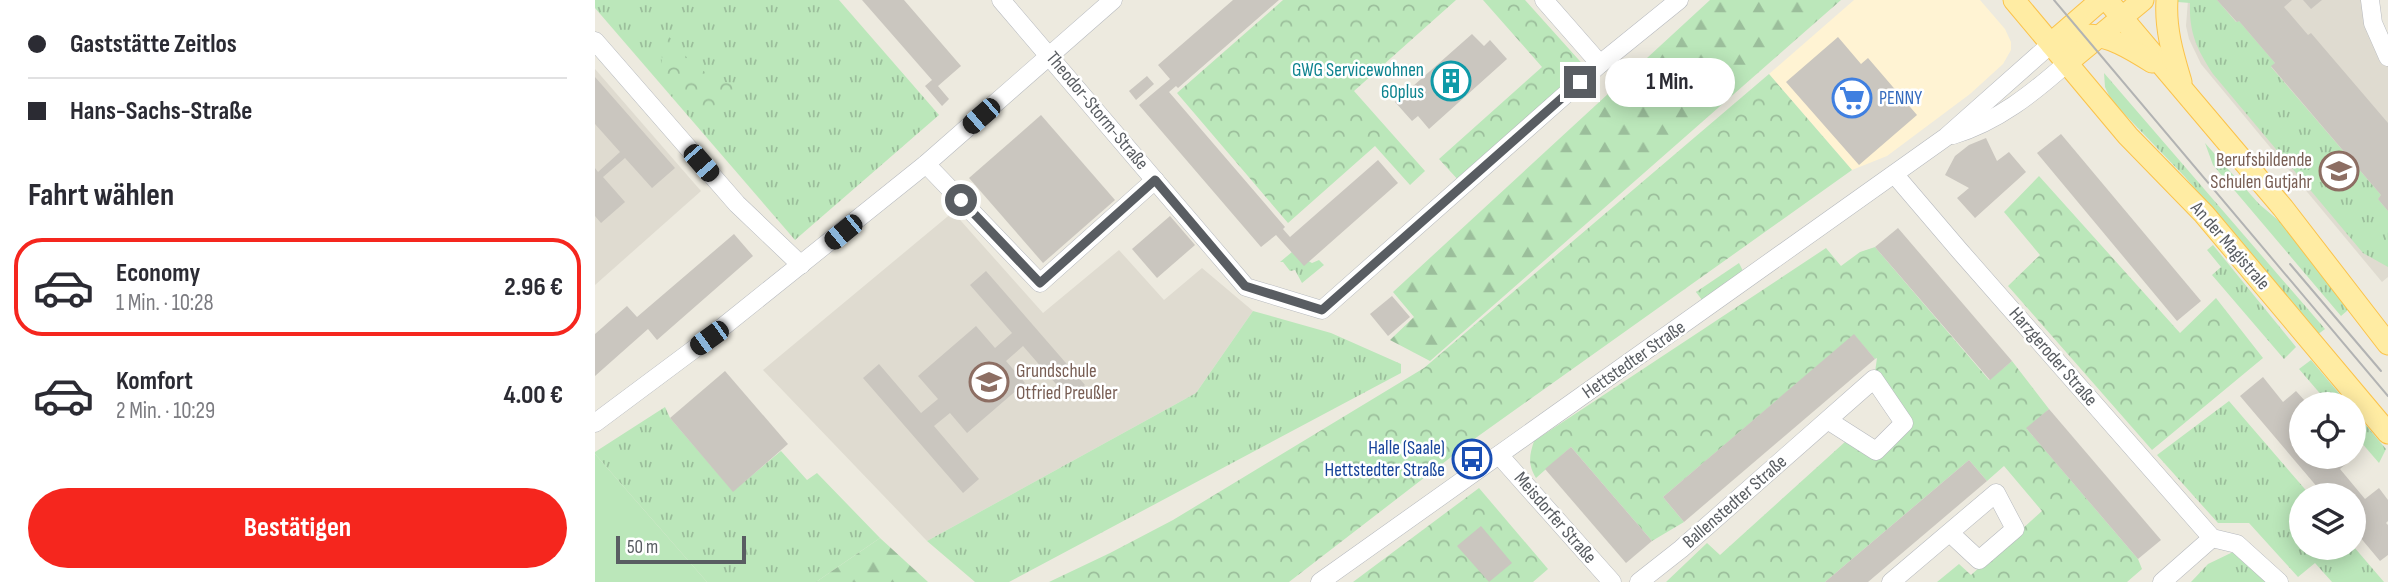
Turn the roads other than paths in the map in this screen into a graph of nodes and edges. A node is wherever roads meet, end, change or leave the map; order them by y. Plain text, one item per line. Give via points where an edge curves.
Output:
1 (1001, 0) edge
2 (1114, 0) edge
3 (1544, 0) edge
4 (1678, 0) edge
5 (2014, 0) edge
6 (2101, 0) edge
7 (2107, 0) edge
8 (2143, 0) edge
9 (2167, 0) edge
10 (2370, 0) edge
11 (2122, 17) junction
12 (2097, 37) junction
13 (595, 41) edge
14 (2051, 44) junction
15 (1050, 55) junction
16 (2388, 57) edge
17 (2067, 63) junction
18 (1600, 64) junction
19 (2178, 83) junction
20 (1947, 137) junction
21 (926, 164) junction
22 (1895, 175) junction
23 (1155, 180) junction
24 (801, 265) junction
25 (2388, 344) edge
26 (1829, 421) dead end
27 (595, 423) edge
28 (2388, 433) edge
29 (1499, 455) junction
30 (1949, 533) dead end
31 (2212, 538) junction
32 (1320, 582) edge
33 (1612, 582) edge
34 (1639, 582) edge
35 (1891, 582) edge
36 (2162, 582) edge
37 (2279, 582) edge

1 - 15 street, Theodor-Storm-Straße
2 - 15 street
3 - 18 street
4 - 18 street
5 - 14 main road, An der Magistrale
6 - 14 main road
7 - 11 main road
8 - 11 main road
9 - 19 main road
10 - 16 street via 2373,23
11 - 12 main road
11 - 19 main road
12 - 14 main road via 2084,35
12 - 17 main road
12 - 19 main road via 2134,52
13 - 24 street via 737,204
14 - 17 main road, An der Magistrale
14 - 20 street, Hettstedter Straße
15 - 21 street
15 - 23 street, Theodor-Storm-Straße
17 - 20 street, Hettstedter Straße via 1985,125
17 - 28 main road, An der Magistrale via 2128,136 2204,214
18 - 23 street, Theodor-Storm-Straße via 1322,310 1245,286
19 - 25 main road
20 - 22 street, Hettstedter Straße
21 - 23 street via 1040,283
21 - 24 street
22 - 29 street, Hettstedter Straße
22 - 31 street, Harzgeroder Straße
24 - 27 street
26 - 34 street, Ballenstedter Straße
29 - 32 street, Hettstedter Straße
29 - 33 street, Meisdorfer Straße
30 - 35 street
31 - 36 street
31 - 37 street, Harzgeroder Straße via 2238,544

